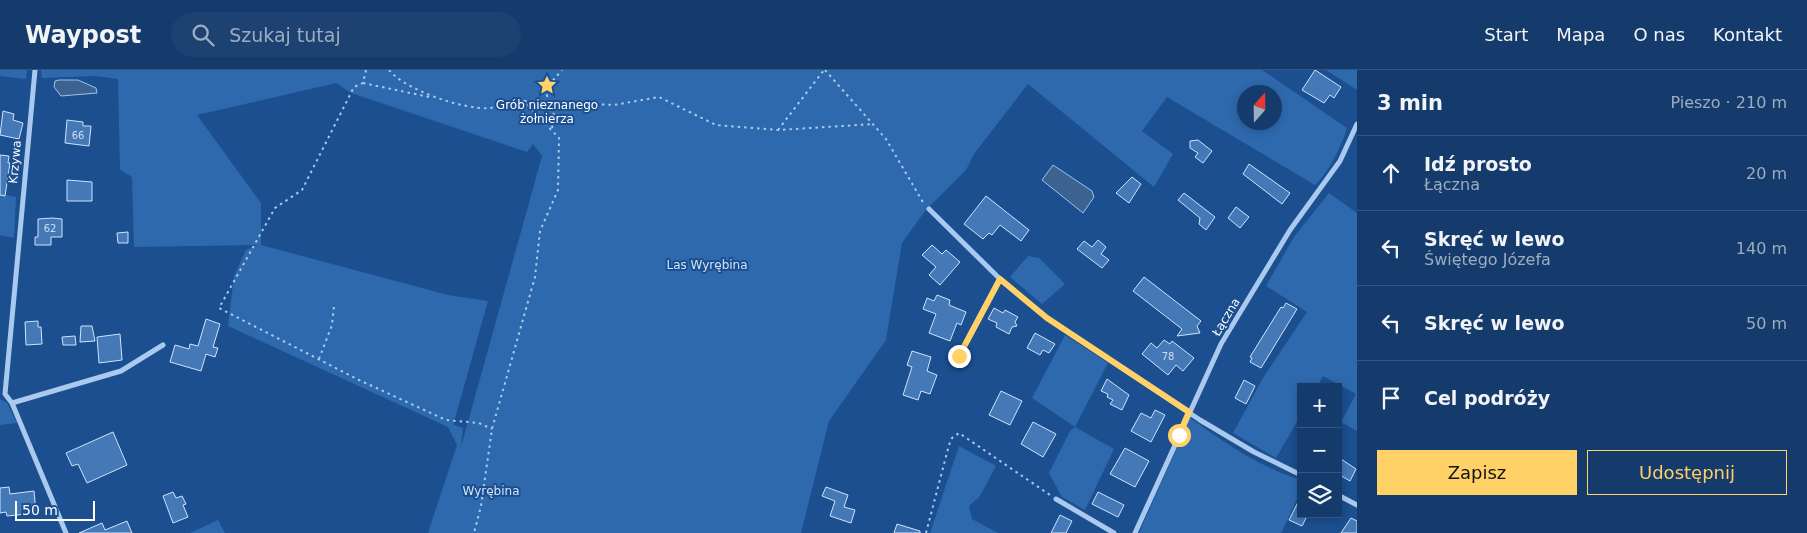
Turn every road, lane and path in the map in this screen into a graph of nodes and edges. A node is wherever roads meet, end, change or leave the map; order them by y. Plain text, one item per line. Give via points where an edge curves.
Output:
1 (35, 70) edge
2 (366, 70) edge
3 (389, 70) edge
4 (562, 70) edge
5 (825, 70) edge
6 (363, 84) junction
7 (432, 97) junction
8 (548, 100) junction
9 (524, 101) junction
10 (874, 124) junction
11 (1357, 124) edge
12 (552, 128) junction
13 (778, 130) junction
14 (929, 209) joint
15 (1000, 279) junction
16 (334, 306) dead end
17 (163, 345) dead end
18 (959, 356) dead end
19 (318, 359) junction
20 (2, 394) edge
21 (12, 403) junction
22 (1189, 412) junction
23 (492, 429) junction
24 (1297, 473) edge
25 (1342, 497) edge
26 (1056, 499) joint
27 (1357, 505) edge
28 (66, 533) edge
29 (474, 533) edge
30 (926, 533) edge
31 (1114, 533) edge
32 (1135, 533) edge

1 - 20 street, Krzywa
2 - 6 path
3 - 7 path via 395,77
4 - 8 path via 545,90
5 - 10 path
5 - 13 path
6 - 7 path
6 - 19 path via 354,87 302,190 275,208 219,308
7 - 9 path via 488,108
8 - 9 path
8 - 12 path via 554,116
8 - 13 path via 614,105 659,97 716,125
9 - 12 path
10 - 13 path
10 - 14 path via 892,147
11 - 22 street, Łączna via 1340,161 1290,230 1221,344
12 - 23 path via 558,138 558,190 540,231 535,277
14 - 15 street
15 - 18 street
15 - 22 street via 1047,318
16 - 19 path via 332,325
17 - 21 street via 121,371
19 - 23 path via 446,420 478,423
20 - 21 street, Krzywa
21 - 28 street, Krzywa
22 - 24 street via 1254,452
22 - 32 street, Łączna
23 - 29 path
25 - 27 street
26 - 30 path via 959,433 949,445
26 - 31 street

